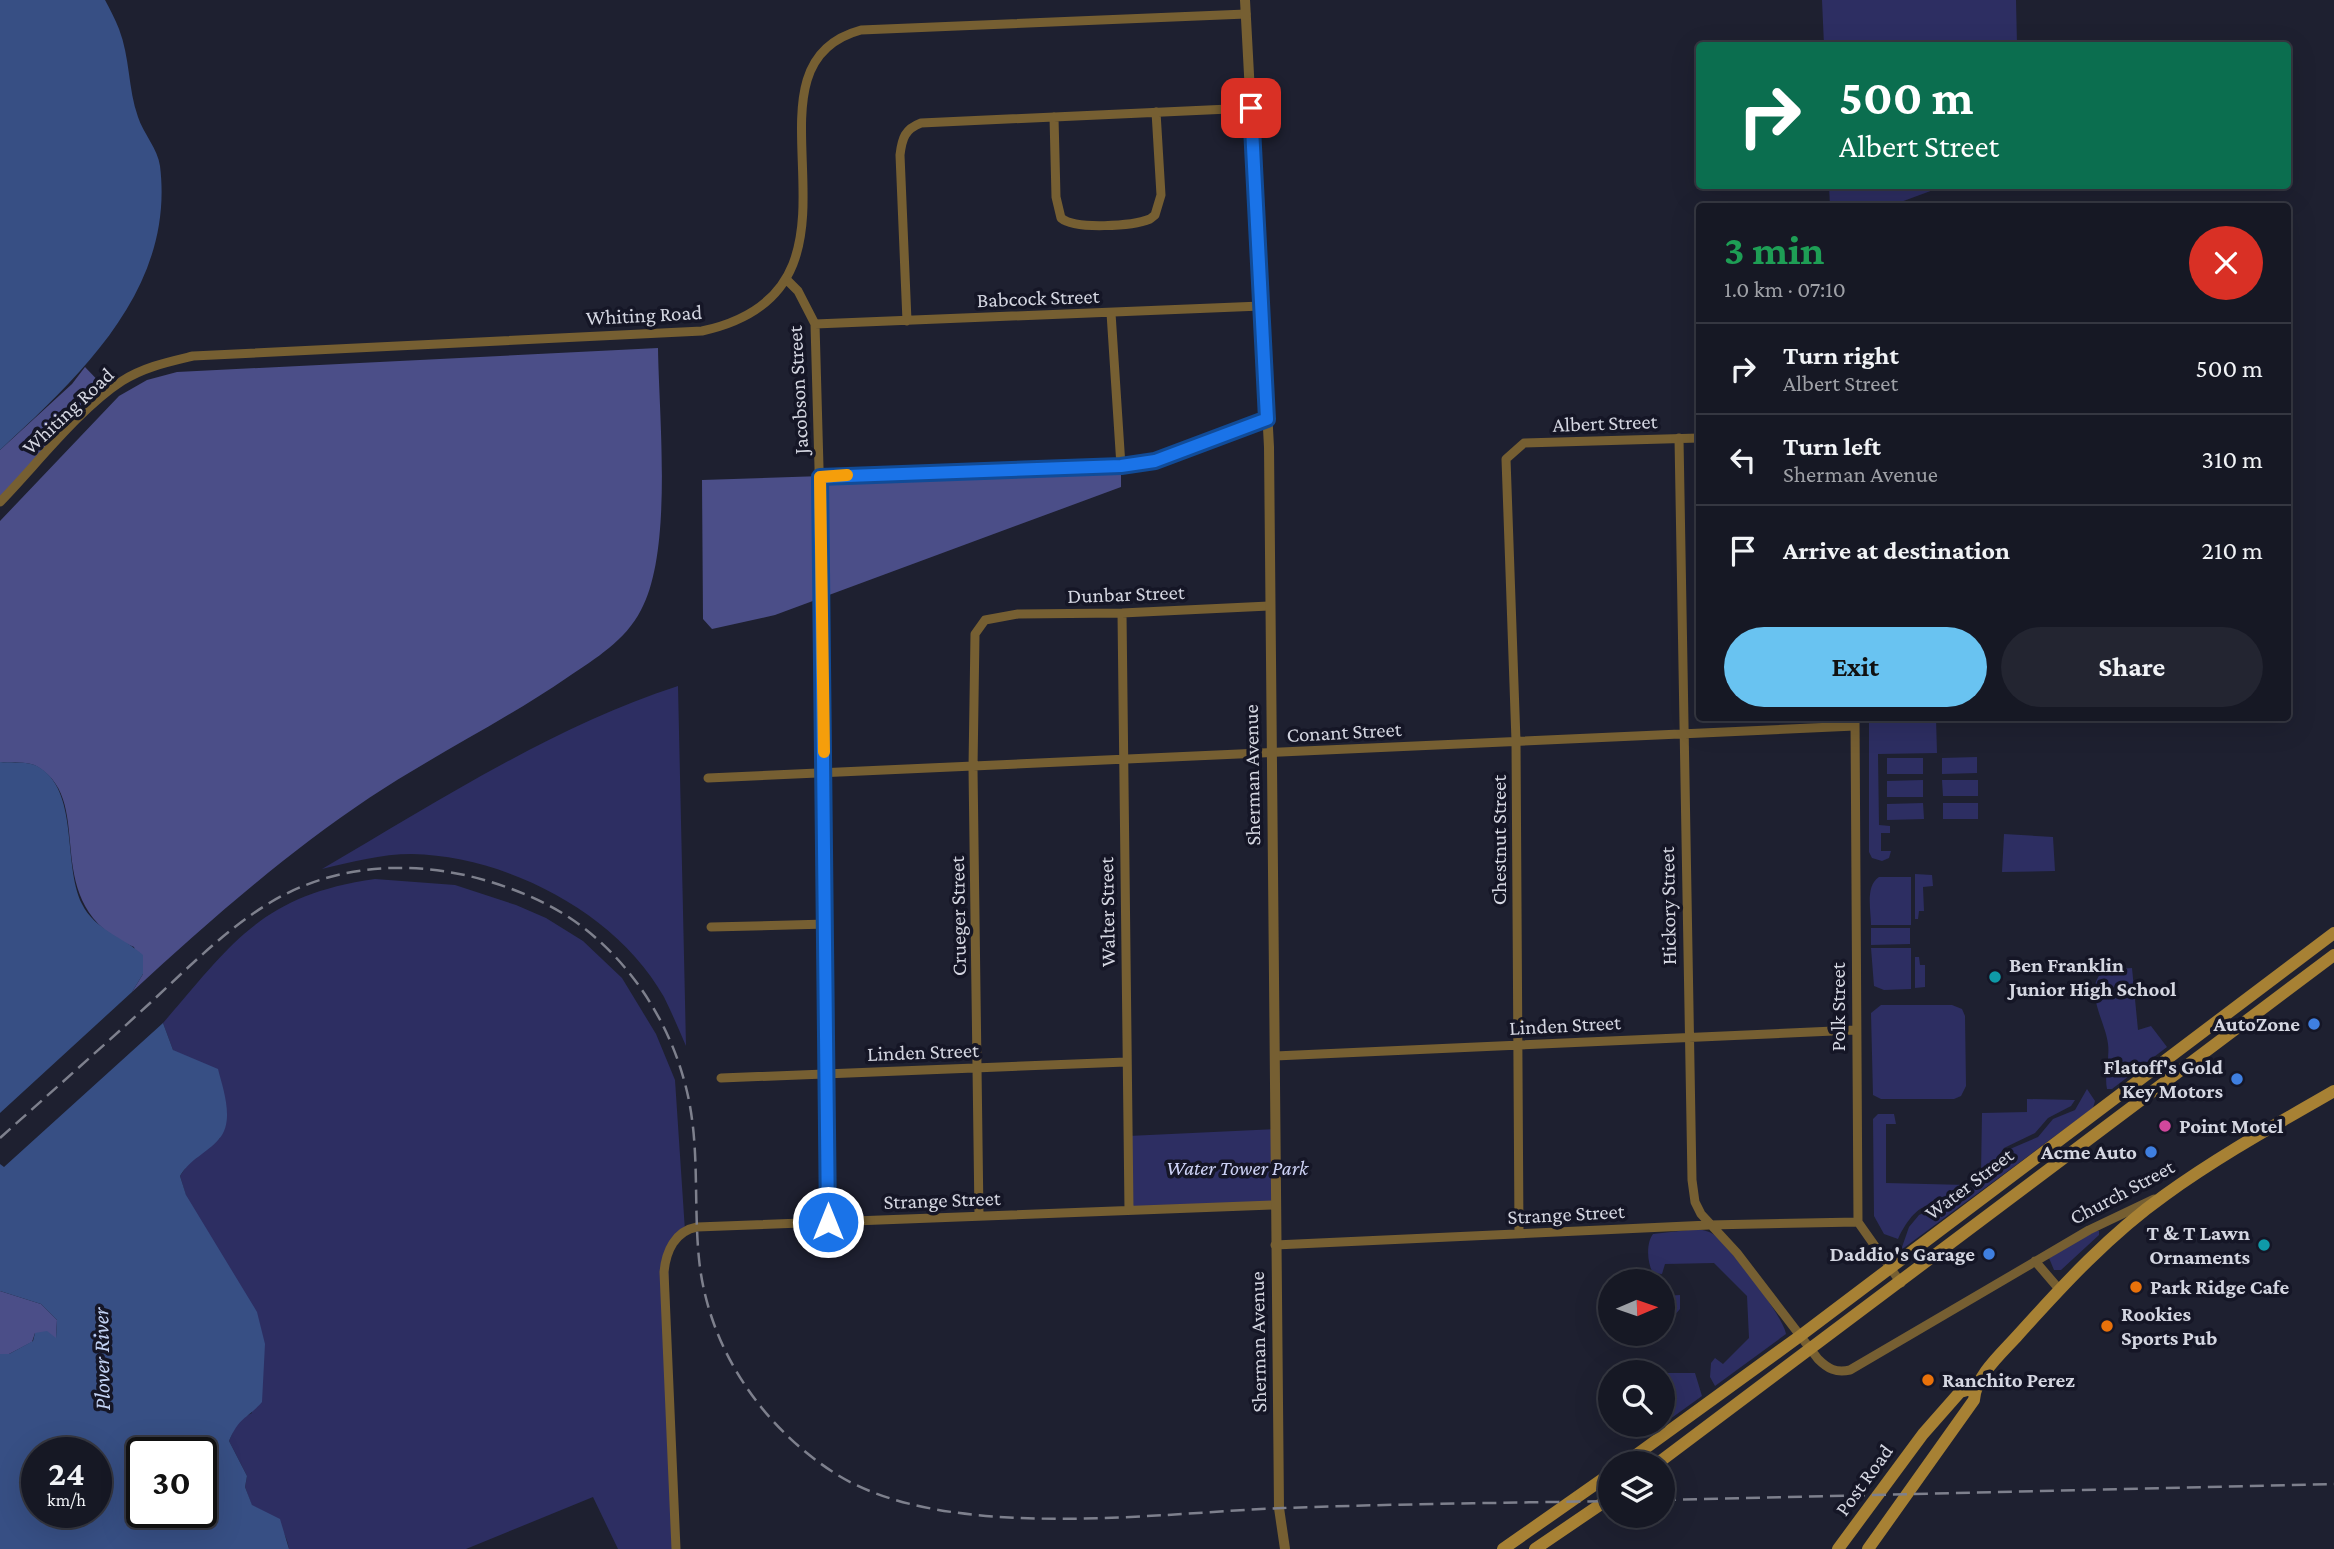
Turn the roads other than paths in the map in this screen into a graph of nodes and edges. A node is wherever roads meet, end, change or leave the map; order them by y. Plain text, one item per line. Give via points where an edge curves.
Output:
1 (1245, 0) edge
2 (1246, 14) junction
3 (1251, 108) junction
4 (1156, 113) junction
5 (1054, 117) junction
6 (786, 279) junction
7 (1261, 306) junction
8 (1111, 313) junction
9 (907, 321) junction
10 (815, 324) junction
11 (1267, 419) junction
12 (1696, 438) edge
13 (1679, 439) junction
14 (1513, 450) joint
15 (1121, 466) junction
16 (820, 477) junction
17 (0, 502) edge
18 (1269, 606) junction
19 (1122, 613) junction
20 (985, 620) joint
21 (1855, 722) edge
22 (1684, 735) junction
23 (1516, 741) junction
24 (1271, 754) junction
25 (1123, 761) junction
26 (973, 768) junction
27 (824, 774) junction
28 (708, 778) dead end
29 (827, 924) junction
30 (711, 927) dead end
31 (2334, 933) edge
32 (2334, 955) edge
33 (1856, 1030) junction
34 (1687, 1037) junction
35 (1517, 1044) junction
36 (1275, 1056) junction
37 (1126, 1062) junction
38 (978, 1068) junction
39 (828, 1073) junction
40 (721, 1078) dead end
41 (2334, 1091) edge
42 (2164, 1195) junction
43 (1275, 1205) junction
44 (1129, 1210) junction
45 (979, 1216) junction
46 (828, 1222) junction
47 (1857, 1222) junction
48 (1709, 1225) junction
49 (1520, 1233) junction
50 (1275, 1245) junction
51 (2035, 1261) junction
52 (1890, 1268) junction
53 (1901, 1283) junction
54 (2059, 1289) junction
55 (1800, 1336) junction
56 (1811, 1351) junction
57 (1975, 1388) junction
58 (1642, 1451) edge
59 (1674, 1451) edge
60 (1598, 1482) edge
61 (1598, 1506) edge
62 (676, 1549) edge
63 (1285, 1549) edge
64 (1503, 1549) edge
65 (1535, 1549) edge
66 (1838, 1549) edge
67 (1868, 1549) edge

1 - 2 street, Sherman Avenue
2 - 3 street, Sherman Avenue
2 - 6 street, Whiting Road via 861,30 839,39 820,52 804,83 804,223
3 - 4 street
3 - 7 street, Sherman Avenue
4 - 5 street
4 - 5 street via 1160,205 1150,219 1136,223 1075,225 1061,218 1056,197
5 - 9 street via 922,123 905,134 900,155
6 - 10 street, Jacobson Street via 798,291
6 - 17 street, Whiting Road via 771,298 746,316 702,331 248,353 168,361 136,373 108,391
7 - 8 street, Babcock Street
7 - 11 street, Sherman Avenue
8 - 9 street, Babcock Street
8 - 15 street
9 - 10 street, Babcock Street
10 - 16 street, Jacobson Street
11 - 15 street via 1155,461
11 - 18 street, Sherman Avenue
12 - 13 street, Albert Street
13 - 14 street, Albert Street via 1524,443
13 - 22 street, Hickory Street
14 - 23 street, Chestnut Street via 1506,460
15 - 16 street
16 - 27 street, Jacobson Street
18 - 19 street, Dunbar Street
18 - 24 street, Sherman Avenue
19 - 20 street, Dunbar Street via 1018,614
19 - 25 street, Walter Street
20 - 26 street, Crueger Street via 975,634 973,649
21 - 22 street, Conant Street
21 - 33 street, Polk Street
22 - 23 street, Conant Street
22 - 34 street, Hickory Street
23 - 24 street, Conant Street
23 - 35 street, Chestnut Street
24 - 25 street, Conant Street
24 - 36 street, Sherman Avenue
25 - 26 street, Conant Street
25 - 37 street, Walter Street
26 - 27 street, Conant Street
26 - 38 street, Crueger Street
27 - 28 street, Conant Street
27 - 29 street, Jacobson Street
29 - 30 street
29 - 39 street, Jacobson Street
31 - 52 main road, Water Street
32 - 53 main road, Water Street
33 - 34 street, Linden Street
33 - 47 street, Polk Street
34 - 35 street, Linden Street
34 - 48 street, Hickory Street via 1692,1180 1695,1202
35 - 36 street, Linden Street
35 - 49 street, Chestnut Street
36 - 43 street, Sherman Avenue
37 - 38 street, Linden Street
37 - 44 street, Walter Street
38 - 39 street, Linden Street
38 - 45 street, Crueger Street
39 - 40 street, Linden Street
39 - 46 street, Jacobson Street
41 - 42 main road, Church Street
42 - 51 street, Church Street via 2126,1210
42 - 54 main road
43 - 44 street, Strange Street
43 - 50 street, Sherman Avenue
44 - 45 street, Strange Street
45 - 46 street, Strange Street
46 - 62 street, Strange Street via 697,1227 685,1231 671,1246 664,1286
47 - 48 street, Strange Street
47 - 52 street
48 - 49 street, Strange Street
48 - 55 street, Hickory Street via 1737,1253
49 - 50 street, Strange Street
50 - 63 street, Sherman Avenue via 1279,1508
51 - 54 street
51 - 56 street, Church Street via 1850,1370 1829,1369
52 - 53 street
52 - 55 main road, Water Street
53 - 56 main road, Water Street
54 - 57 main road
55 - 56 street, Church Street
55 - 58 main road, Water Street
56 - 59 main road, Water Street
57 - 66 main road, Post Road via 1960,1392 1923,1434
57 - 67 main road via 1974,1399
60 - 64 main road
61 - 65 main road

